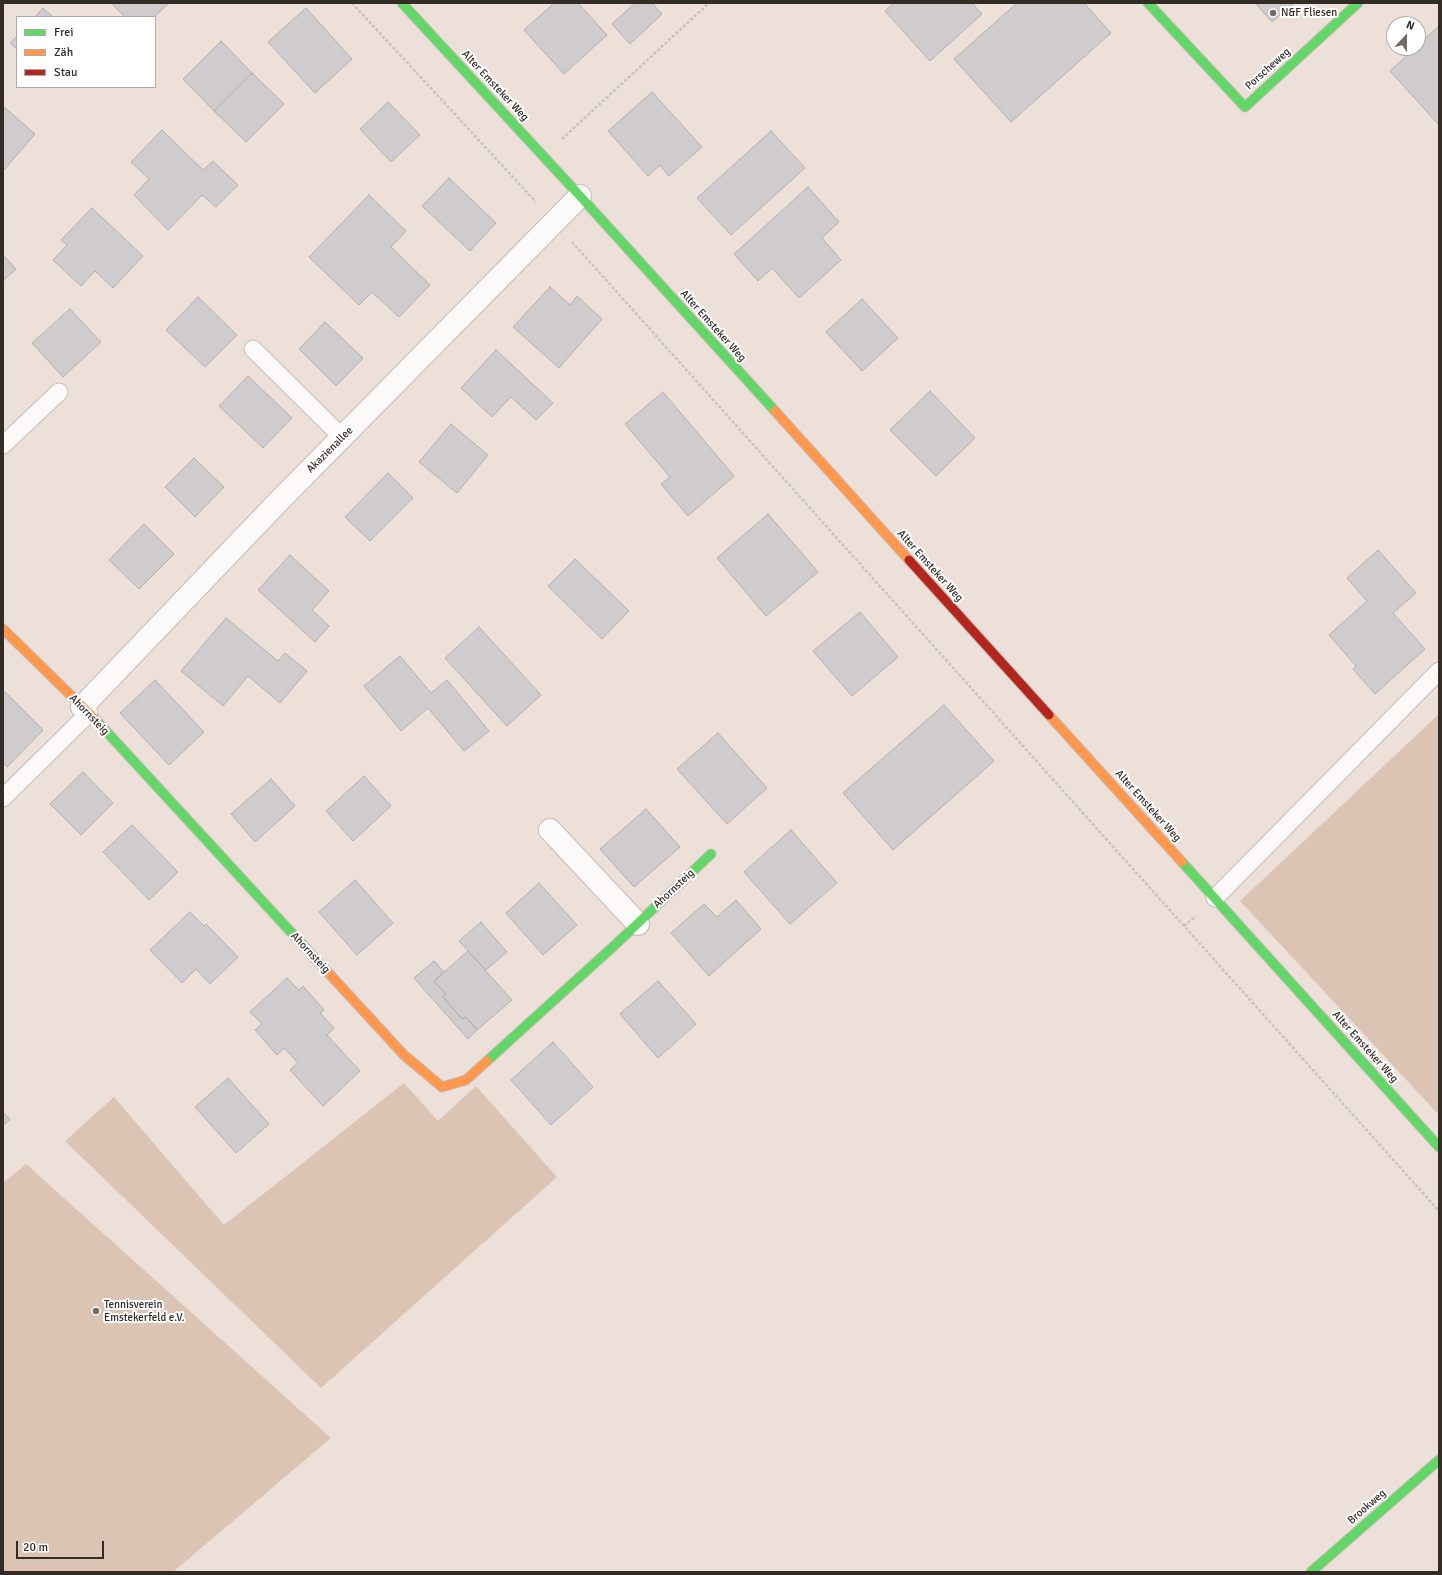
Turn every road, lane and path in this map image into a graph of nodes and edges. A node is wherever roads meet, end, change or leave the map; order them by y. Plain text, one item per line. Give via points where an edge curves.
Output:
1 (352, 3) edge
2 (402, 3) edge
3 (709, 3) edge
4 (1148, 3) edge
5 (1358, 3) edge
6 (542, 156) junction
7 (580, 196) junction
8 (554, 221) junction
9 (253, 348) dead end
10 (59, 392) dead end
11 (342, 437) junction
12 (3, 445) edge
13 (3, 629) edge
14 (1439, 671) edge
15 (85, 710) junction
16 (3, 798) edge
17 (550, 830) dead end
18 (711, 854) dead end
19 (1215, 898) junction
20 (638, 924) junction
21 (1439, 1147) edge
22 (1439, 1211) edge
23 (1439, 1460) edge
24 (1311, 1572) edge

1 - 8 path
2 - 6 street, Alter Emsteker Weg
3 - 6 path
4 - 5 street, Porscheweg via 1245,107
6 - 7 street, Alter Emsteker Weg
7 - 8 street, Akazienallee
7 - 19 street, Alter Emsteker Weg
8 - 11 street, Akazienallee
8 - 22 path
9 - 11 lane
10 - 12 lane
11 - 15 street, Akazienallee
13 - 15 street, Ahornsteig
14 - 19 lane
15 - 16 lane
15 - 20 street, Ahornsteig via 404,1055 442,1087 466,1080
17 - 20 street
18 - 20 street, Ahornsteig
19 - 21 street, Alter Emsteker Weg
23 - 24 street, Brookweg

